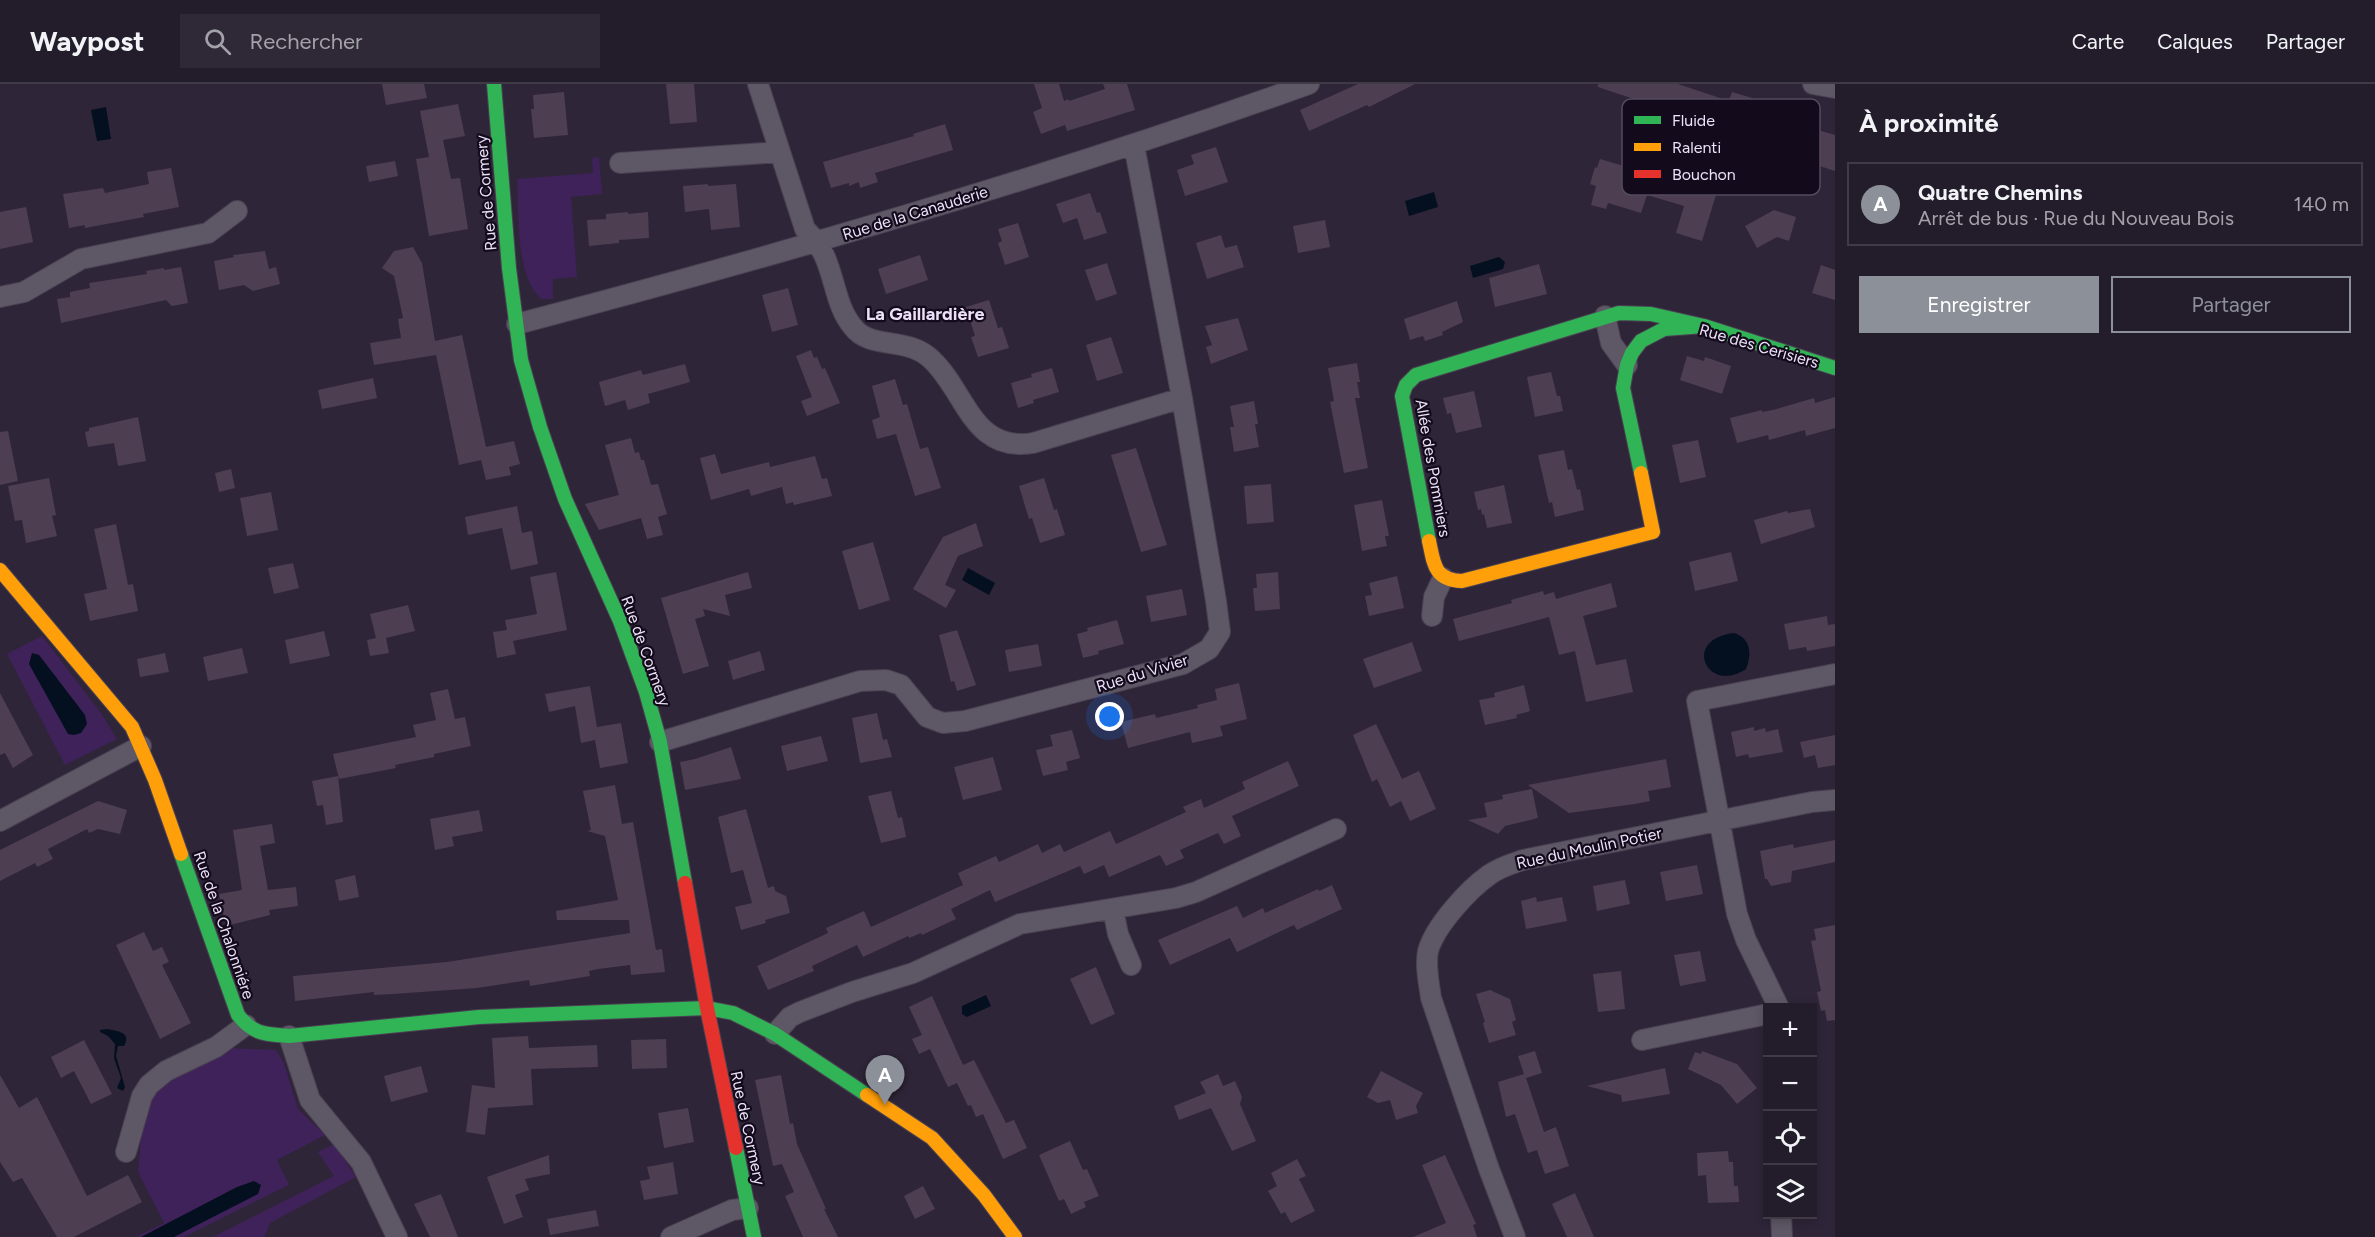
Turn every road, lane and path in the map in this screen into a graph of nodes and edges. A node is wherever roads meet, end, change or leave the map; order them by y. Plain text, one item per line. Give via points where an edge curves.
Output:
1 (494, 84) edge
2 (758, 84) edge
3 (1309, 84) edge
4 (1813, 84) edge
5 (1835, 88) edge
6 (1134, 145) junction
7 (780, 152) junction
8 (621, 163) dead end
9 (237, 211) dead end
10 (818, 242) junction
11 (0, 297) edge
12 (1605, 316) junction
13 (517, 324) junction
14 (1704, 326) junction
15 (1627, 365) junction
16 (1835, 368) edge
17 (1182, 398) junction
18 (0, 570) edge
19 (1443, 578) junction
20 (1432, 616) dead end
21 (1835, 674) edge
22 (660, 742) junction
23 (141, 746) junction
24 (1835, 801) edge
25 (1719, 820) junction
26 (0, 821) edge
27 (1336, 829) dead end
28 (1113, 909) junction
29 (1131, 965) dead end
30 (1777, 1003) edge
31 (707, 1008) junction
32 (1763, 1015) edge
33 (246, 1025) junction
34 (775, 1034) junction
35 (289, 1036) junction
36 (1642, 1040) dead end
37 (126, 1152) dead end
38 (748, 1208) junction
39 (1781, 1219) edge
40 (397, 1237) edge
41 (671, 1237) edge
42 (754, 1237) edge
43 (1015, 1237) edge
44 (1515, 1237) edge
45 (1782, 1237) edge

1 - 13 street, Rue de Cormery
2 - 7 street
3 - 6 street, Rue de la Canauderie
4 - 5 street
6 - 10 street, Rue de la Canauderie
6 - 17 street, Rue du Vivier
7 - 8 street
7 - 10 street via 805,229
9 - 11 street via 208,233 81,259 24,292
10 - 13 street, Rue de la Canauderie
10 - 17 street via 853,328 867,338 906,344 925,353 977,424 996,440 1008,444 1033,443
12 - 14 street, Allée des Pommiers via 1645,312
12 - 15 street via 1611,343
12 - 19 street, Allée des Pommiers via 1419,373 1404,387 1404,406 1434,565
13 - 22 street, Rue de Cormery via 523,369 540,427 565,499 627,641
14 - 15 street, Rue des Cerisiers via 1664,329 1652,334 1641,341
14 - 16 street, Rue des Cerisiers
15 - 19 street, Rue des Cerisiers via 1624,398 1653,532 1462,581
17 - 22 street, Rue du Vivier via 1220,632 1209,649 1183,664 965,721 943,723 927,717 901,685 886,680 860,681
18 - 23 street, Rue de la Chalonniére via 114,704
19 - 20 street via 1434,597
21 - 25 street via 1697,701
22 - 31 street, Rue de Cormery
23 - 26 street
23 - 33 street, Rue de la Chalonniére via 232,1000
24 - 25 street, Rue du Moulin Potier
25 - 30 street via 1741,928
25 - 44 street, Rue du Moulin Potier via 1503,867 1464,899 1432,941 1427,966 1431,998
27 - 28 street via 1196,892
28 - 29 street
28 - 34 street via 1020,924 913,973 800,1012
31 - 34 street, Rue de la Chalonniére via 733,1013
31 - 35 street, Rue de la Chalonniére via 479,1017
31 - 38 street, Rue de Cormery
32 - 36 street
33 - 35 street, Rue de la Chalonniére via 261,1034
33 - 37 street via 149,1085 142,1095
34 - 43 street, Rue de la Chalonniére via 932,1138
35 - 40 street via 310,1100 361,1162
38 - 41 street via 732,1210
38 - 42 street, Rue de Cormery
39 - 45 street

